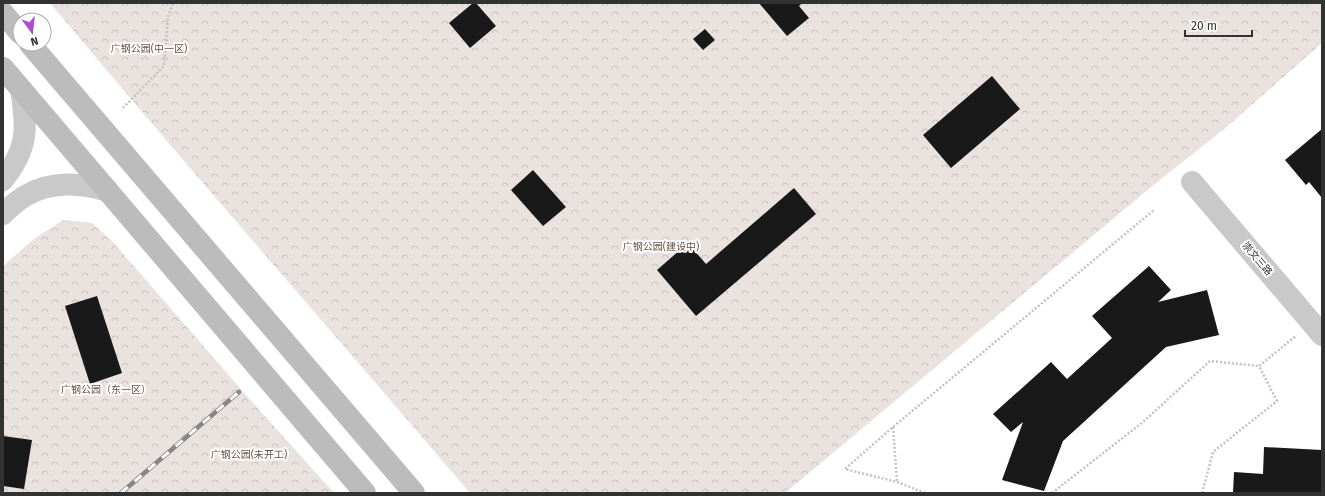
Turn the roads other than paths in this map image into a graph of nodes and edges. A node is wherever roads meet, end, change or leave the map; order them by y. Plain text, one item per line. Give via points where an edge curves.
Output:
1 (3, 13) edge
2 (12, 24) edge
3 (37, 52) edge
4 (3, 68) edge
5 (21, 89) junction
6 (3, 180) edge
7 (1192, 182) dead end
8 (108, 191) junction
9 (3, 214) edge
10 (1317, 329) edge
11 (365, 493) edge
12 (414, 493) edge

1 - 2 main road
3 - 12 main road
4 - 5 main road
5 - 6 street via 24,141 19,156
5 - 8 main road
7 - 10 street, 崇文三路
8 - 9 street via 82,184 51,187 26,196
8 - 11 main road

